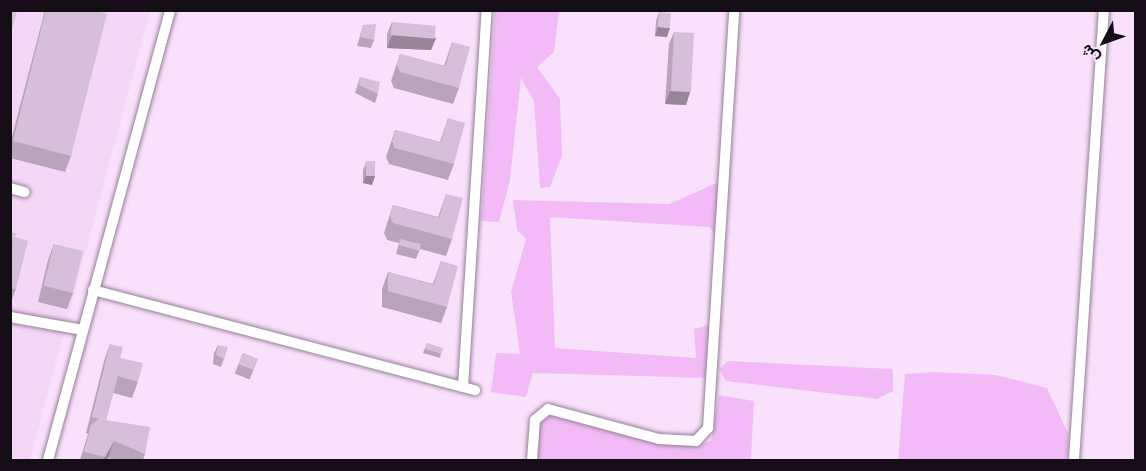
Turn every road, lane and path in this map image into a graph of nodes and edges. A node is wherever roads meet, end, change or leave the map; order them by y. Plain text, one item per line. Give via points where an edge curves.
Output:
1 (170, 10) edge
2 (487, 10) edge
3 (734, 10) edge
4 (1104, 10) edge
5 (10, 188) edge
6 (24, 192) dead end
7 (93, 290) junction
8 (10, 317) edge
9 (83, 330) junction
10 (463, 387) junction
11 (475, 390) dead end
12 (48, 460) edge
13 (532, 460) edge
14 (1074, 460) edge

1 - 7 street
2 - 10 street
3 - 13 street via 708,428 696,441 659,439 548,409 535,420
4 - 14 street
5 - 6 street
7 - 9 street
7 - 10 street
8 - 9 street
9 - 12 street
10 - 11 street

